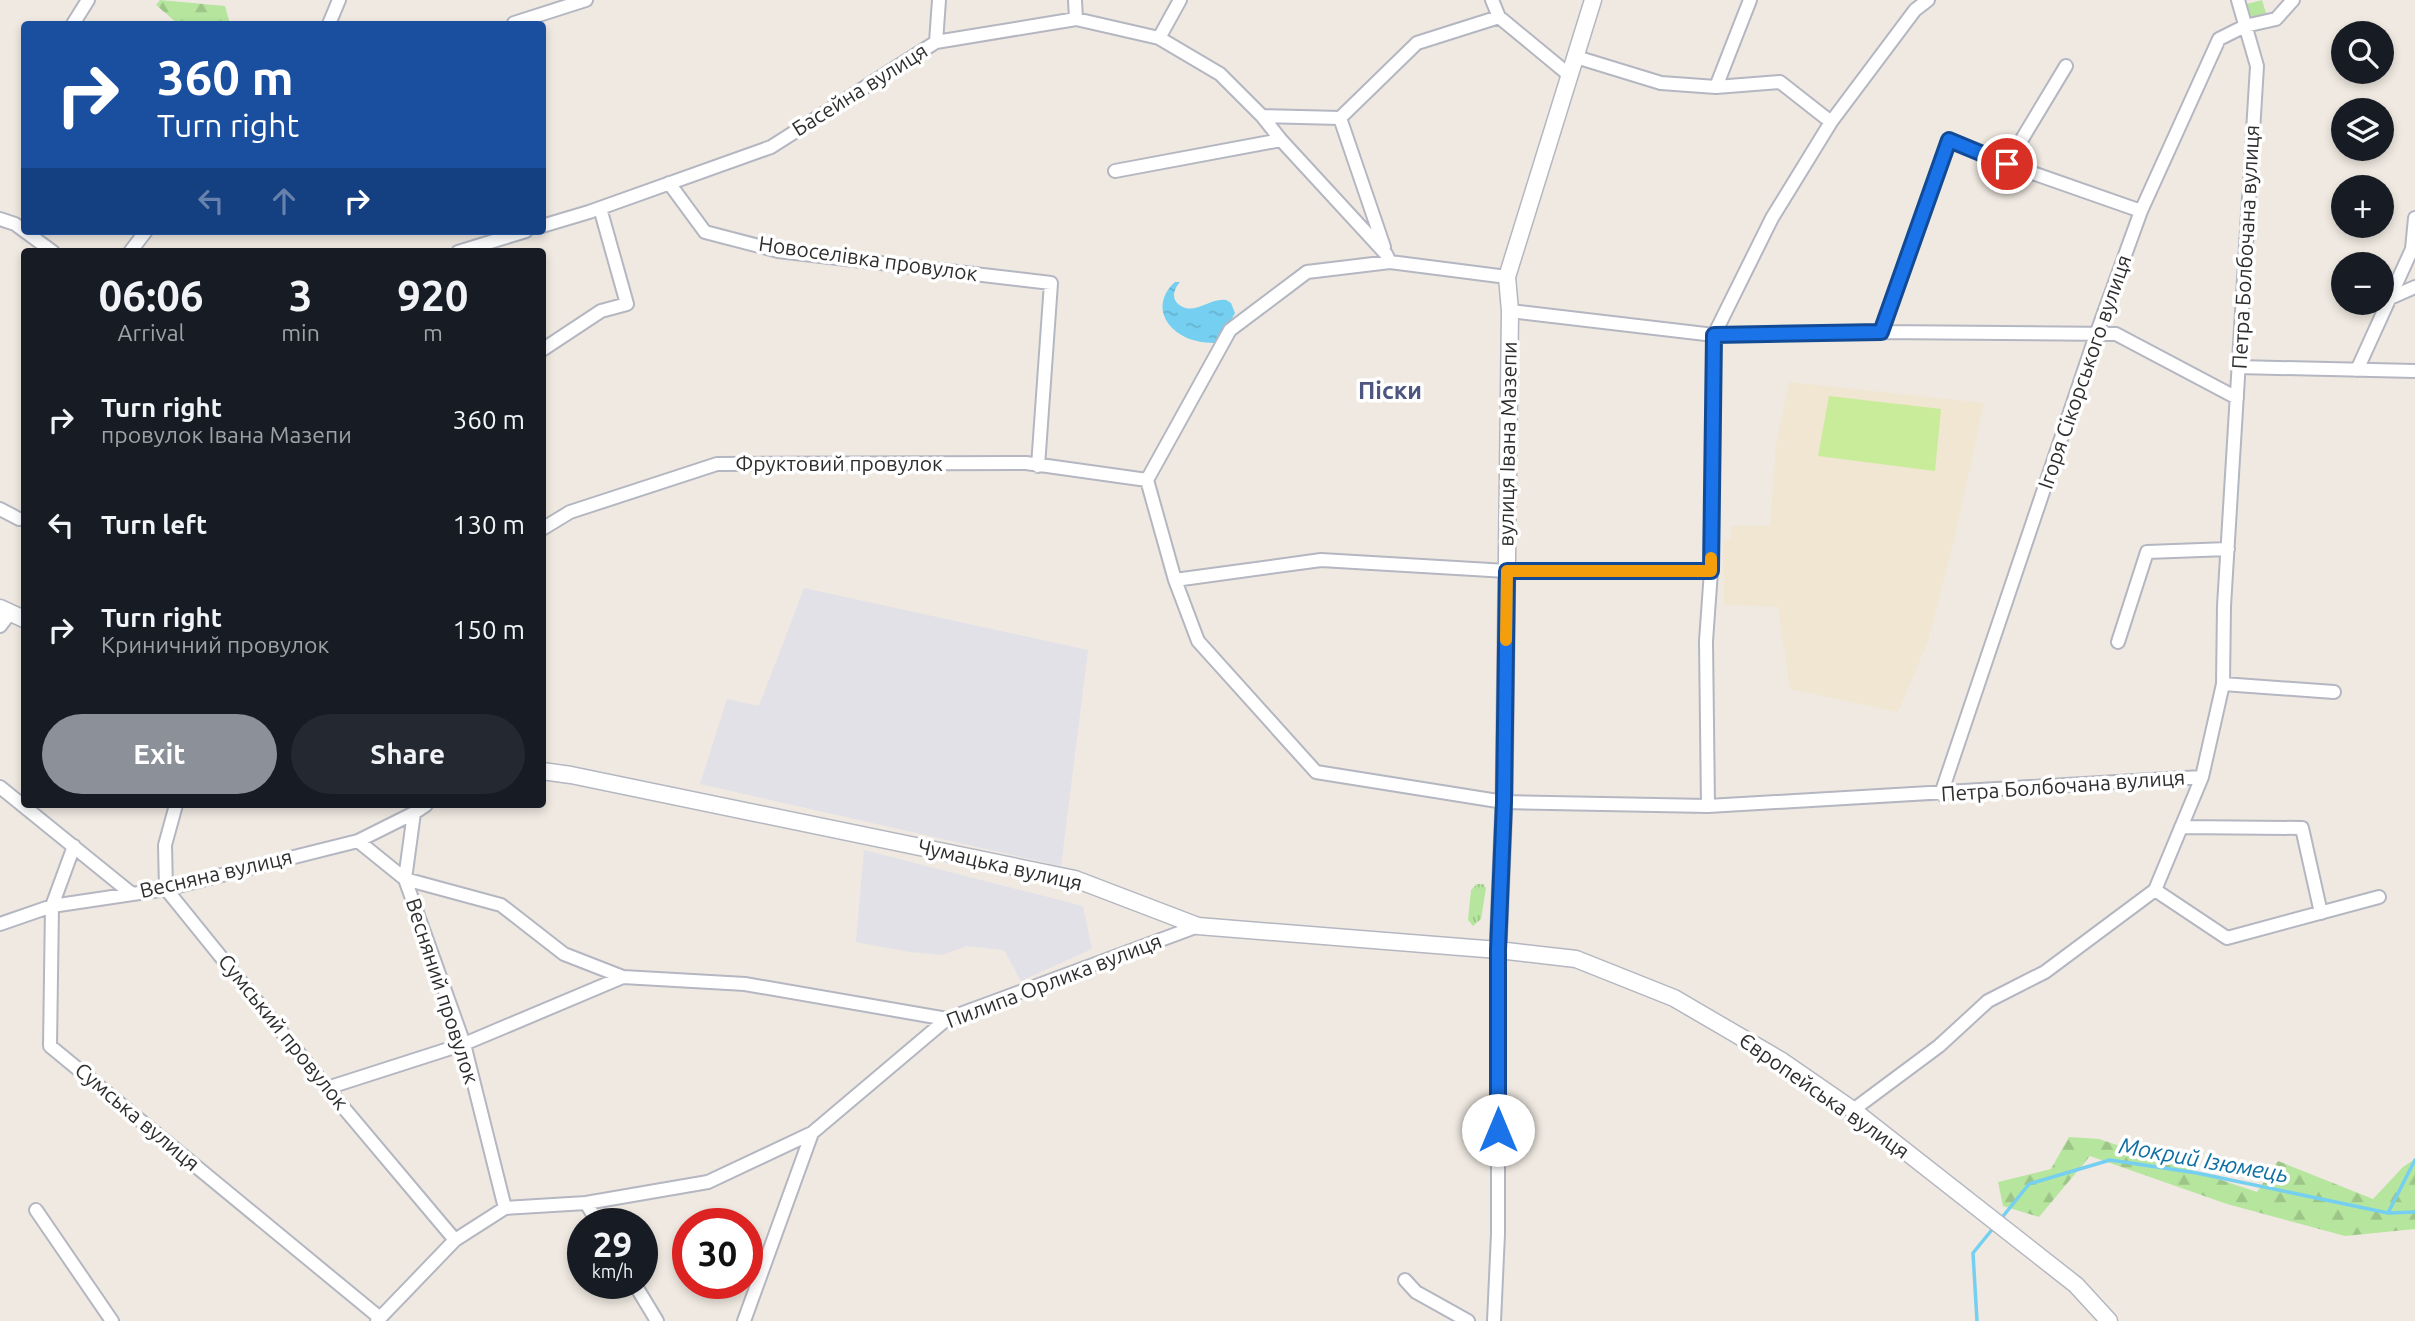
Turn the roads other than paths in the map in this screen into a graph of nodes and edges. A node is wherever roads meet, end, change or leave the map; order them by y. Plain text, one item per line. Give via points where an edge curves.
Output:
1 (87, 0) edge
2 (339, 0) edge
3 (586, 0) edge
4 (939, 0) edge
5 (1075, 0) edge
6 (1180, 0) edge
7 (1492, 0) edge
8 (1593, 0) edge
9 (1750, 0) edge
10 (1928, 0) edge
11 (2238, 0) edge
12 (2293, 0) edge
13 (1499, 17) junction
14 (1076, 19) junction
15 (75, 21) edge
16 (330, 21) edge
17 (520, 21) edge
18 (2245, 26) junction
19 (1160, 38) junction
20 (936, 42) junction
21 (1576, 57) junction
22 (2066, 66) dead end
23 (1568, 74) junction
24 (1716, 87) junction
25 (1262, 116) junction
26 (1340, 118) junction
27 (1831, 122) junction
28 (1281, 140) junction
29 (2007, 164) junction
30 (1115, 171) dead end
31 (669, 183) junction
32 (600, 208) junction
33 (2141, 211) junction
34 (2415, 218) edge
35 (0, 219) edge
36 (546, 225) edge
37 (21, 228) edge
38 (30, 235) edge
39 (513, 235) edge
40 (48, 248) edge
41 (471, 248) edge
42 (1388, 258) junction
43 (1507, 277) junction
44 (2415, 287) edge
45 (2394, 289) edge
46 (2394, 296) edge
47 (1510, 311) junction
48 (2382, 315) edge
49 (1881, 332) junction
50 (1714, 335) junction
51 (2095, 335) junction
52 (546, 347) edge
53 (2238, 368) junction
54 (2357, 370) junction
55 (2415, 371) edge
56 (2237, 398) junction
57 (1038, 466) junction
58 (1147, 480) junction
59 (0, 509) edge
60 (19, 519) dead end
61 (546, 527) edge
62 (2228, 548) junction
63 (1507, 571) junction
64 (1711, 571) junction
65 (1175, 580) junction
66 (2118, 642) dead end
67 (2223, 684) junction
68 (2334, 691) dead end
69 (546, 772) edge
70 (2202, 777) junction
71 (0, 787) edge
72 (1941, 793) junction
73 (1504, 802) junction
74 (21, 804) edge
75 (1708, 806) junction
76 (26, 808) edge
77 (175, 808) edge
78 (422, 808) edge
79 (414, 813) junction
80 (2181, 827) junction
81 (358, 841) junction
82 (74, 846) junction
83 (405, 879) junction
84 (166, 888) junction
85 (2155, 890) junction
86 (132, 894) junction
87 (2379, 897) dead end
88 (51, 906) junction
89 (2321, 913) junction
90 (0, 924) edge
91 (1198, 926) junction
92 (1498, 950) junction
93 (623, 976) junction
94 (947, 1019) junction
95 (464, 1044) junction
96 (327, 1088) junction
97 (1853, 1110) junction
98 (812, 1133) junction
99 (586, 1203) junction
100 (505, 1208) junction
101 (589, 1208) edge
102 (36, 1210) dead end
103 (455, 1240) junction
104 (1405, 1280) dead end
105 (644, 1299) edge
106 (379, 1320) edge
107 (112, 1321) edge
108 (657, 1321) edge
109 (744, 1321) edge
110 (1468, 1321) edge
111 (1494, 1321) edge
112 (2109, 1321) edge

1 - 15 street
2 - 16 street
3 - 17 street
4 - 20 street
5 - 14 street
6 - 19 street
7 - 13 street
8 - 21 street, вулиця Івана Мазепи
9 - 24 street
10 - 27 street via 1915,10
11 - 18 street, Петра Болбочана вулиця
12 - 18 street, Ігоря Сікорського вулиця via 2276,19
13 - 23 street
13 - 26 street via 1417,43
14 - 19 street, Басейна вулиця
14 - 20 street, Басейна вулиця
18 - 33 street, Ігоря Сікорського вулиця via 2219,39
18 - 53 street, Петра Болбочана вулиця via 2257,66
19 - 25 street, Басейна вулиця via 1220,74
20 - 31 street, Басейна вулиця via 771,147
21 - 23 street, вулиця Івана Мазепи
21 - 24 street via 1661,83
22 - 29 street
23 - 43 street, вулиця Івана Мазепи
24 - 27 street via 1780,82
25 - 26 street
25 - 28 street, Басейна вулиця
26 - 42 street
27 - 50 street via 1772,218
28 - 30 street
28 - 42 street, Басейна вулиця
29 - 33 street
29 - 49 street via 1949,140
31 - 32 street, Басейна вулиця
31 - 57 street, Новоселівка провулок via 705,232 778,251 1051,283
32 - 36 street, Басейна вулиця
32 - 52 street via 627,304 601,311
33 - 51 street, Ігоря Сікорського вулиця
34 - 45 street via 2413,249
35 - 37 street
38 - 40 street
39 - 41 street
42 - 43 street
42 - 58 street via 1307,272 1230,330
43 - 47 street, вулиця Івана Мазепи
44 - 46 street
47 - 50 street
47 - 63 street, вулиця Івана Мазепи
48 - 54 street
49 - 50 street
49 - 51 street
50 - 64 street
51 - 56 street via 2116,334
51 - 72 street, Ігоря Сікорського вулиця
53 - 54 street
53 - 56 street, Петра Болбочана вулиця
54 - 55 street
56 - 62 street, Петра Болбочана вулиця
57 - 58 street, Фруктовий провулок
57 - 61 street, Фруктовий провулок via 717,464 570,512
58 - 65 street, Петра Болбочана вулиця
59 - 60 street
62 - 66 street via 2147,552
62 - 67 street, Петра Болбочана вулиця
63 - 64 street
63 - 65 street via 1321,560
63 - 73 street, вулиця Івана Мазепи
64 - 75 street via 1706,642
65 - 73 street, Петра Болбочана вулиця via 1198,640 1316,772
67 - 68 street
67 - 70 street, Петра Болбочана вулиця
69 - 91 street, Чумацька вулиця via 1076,879
70 - 72 street, Петра Болбочана вулиця
70 - 80 street
71 - 74 street
72 - 75 street, Петра Болбочана вулиця
73 - 75 street, Петра Болбочана вулиця
73 - 92 street, вулиця Івана Мазепи
76 - 82 street
77 - 84 street via 165,845
78 - 79 street, Весняна вулиця
79 - 81 street, Весняна вулиця
79 - 83 street, Весняний провулок
80 - 85 street
80 - 89 street via 2302,828
81 - 83 street
81 - 84 street, Весняна вулиця
82 - 86 street
82 - 88 street, Сумська вулиця
83 - 93 street via 501,905 565,954
83 - 95 street, Весняний провулок
84 - 86 street, Весняна вулиця
84 - 96 street, Сумський провулок
85 - 89 street via 2227,938
85 - 97 street via 2045,972 1989,1001 1939,1046
86 - 88 street, Весняна вулиця
87 - 89 street
88 - 90 street, Весняна вулиця
88 - 106 street, Сумська вулиця via 50,1046
91 - 92 street, Чумацька вулиця
91 - 94 street, Пилипа Орлика вулиця
92 - 97 street, Європейська вулиця via 1576,959 1674,998 1782,1061
92 - 111 street, вулиця Івана Мазепи
93 - 94 street via 745,984
93 - 95 street
94 - 98 street, Пилипа Орлика вулиця
95 - 96 street
95 - 100 street, Весняний провулок
96 - 103 street, Сумський провулок
97 - 112 street, Європейська вулиця via 2076,1285
98 - 99 street via 708,1182
98 - 109 street, Пилипа Орлика вулиця
99 - 100 street
99 - 101 street
100 - 103 street
102 - 107 street
103 - 106 street
104 - 110 street via 1416,1292
105 - 108 street

